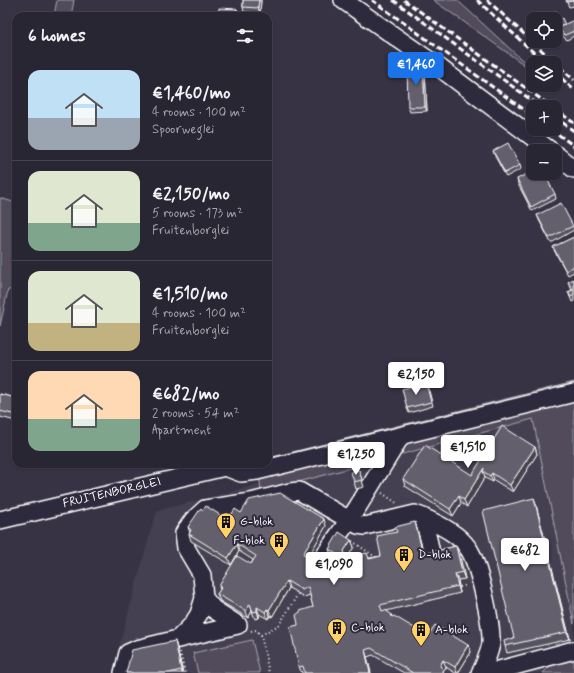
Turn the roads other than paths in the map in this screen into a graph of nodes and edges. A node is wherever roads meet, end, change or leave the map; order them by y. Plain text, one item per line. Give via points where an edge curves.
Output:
1 (342, 0) edge
2 (542, 144) edge
3 (562, 159) edge
4 (574, 168) edge
5 (574, 394) edge
6 (401, 436) junction
7 (272, 466) edge
8 (221, 468) edge
9 (228, 468) edge
10 (265, 468) edge
11 (419, 515) junction
12 (348, 519) junction
13 (0, 520) edge
14 (430, 548) dead end
15 (319, 564) edge
16 (204, 598) junction
17 (179, 643) junction
18 (574, 650) edge
19 (123, 673) edge
20 (480, 673) edge
21 (488, 673) edge

1 - 2 street via 440,68
3 - 4 street
5 - 6 street, FRUITENBORGLEI
6 - 7 street, FRUITENBORGLEI
6 - 12 street
8 - 13 street, FRUITENBORGLEI
9 - 10 street, FRUITENBORGLEI via 241,473
11 - 12 street via 364,526
11 - 14 street
11 - 20 street via 453,533 468,548 477,569 490,620 491,644
12 - 15 street
12 - 16 street via 299,491 205,509 192,520 184,533 186,548 202,575
16 - 17 street via 199,614
16 - 17 street via 213,609 238,625
17 - 19 street via 128,652
18 - 21 street

